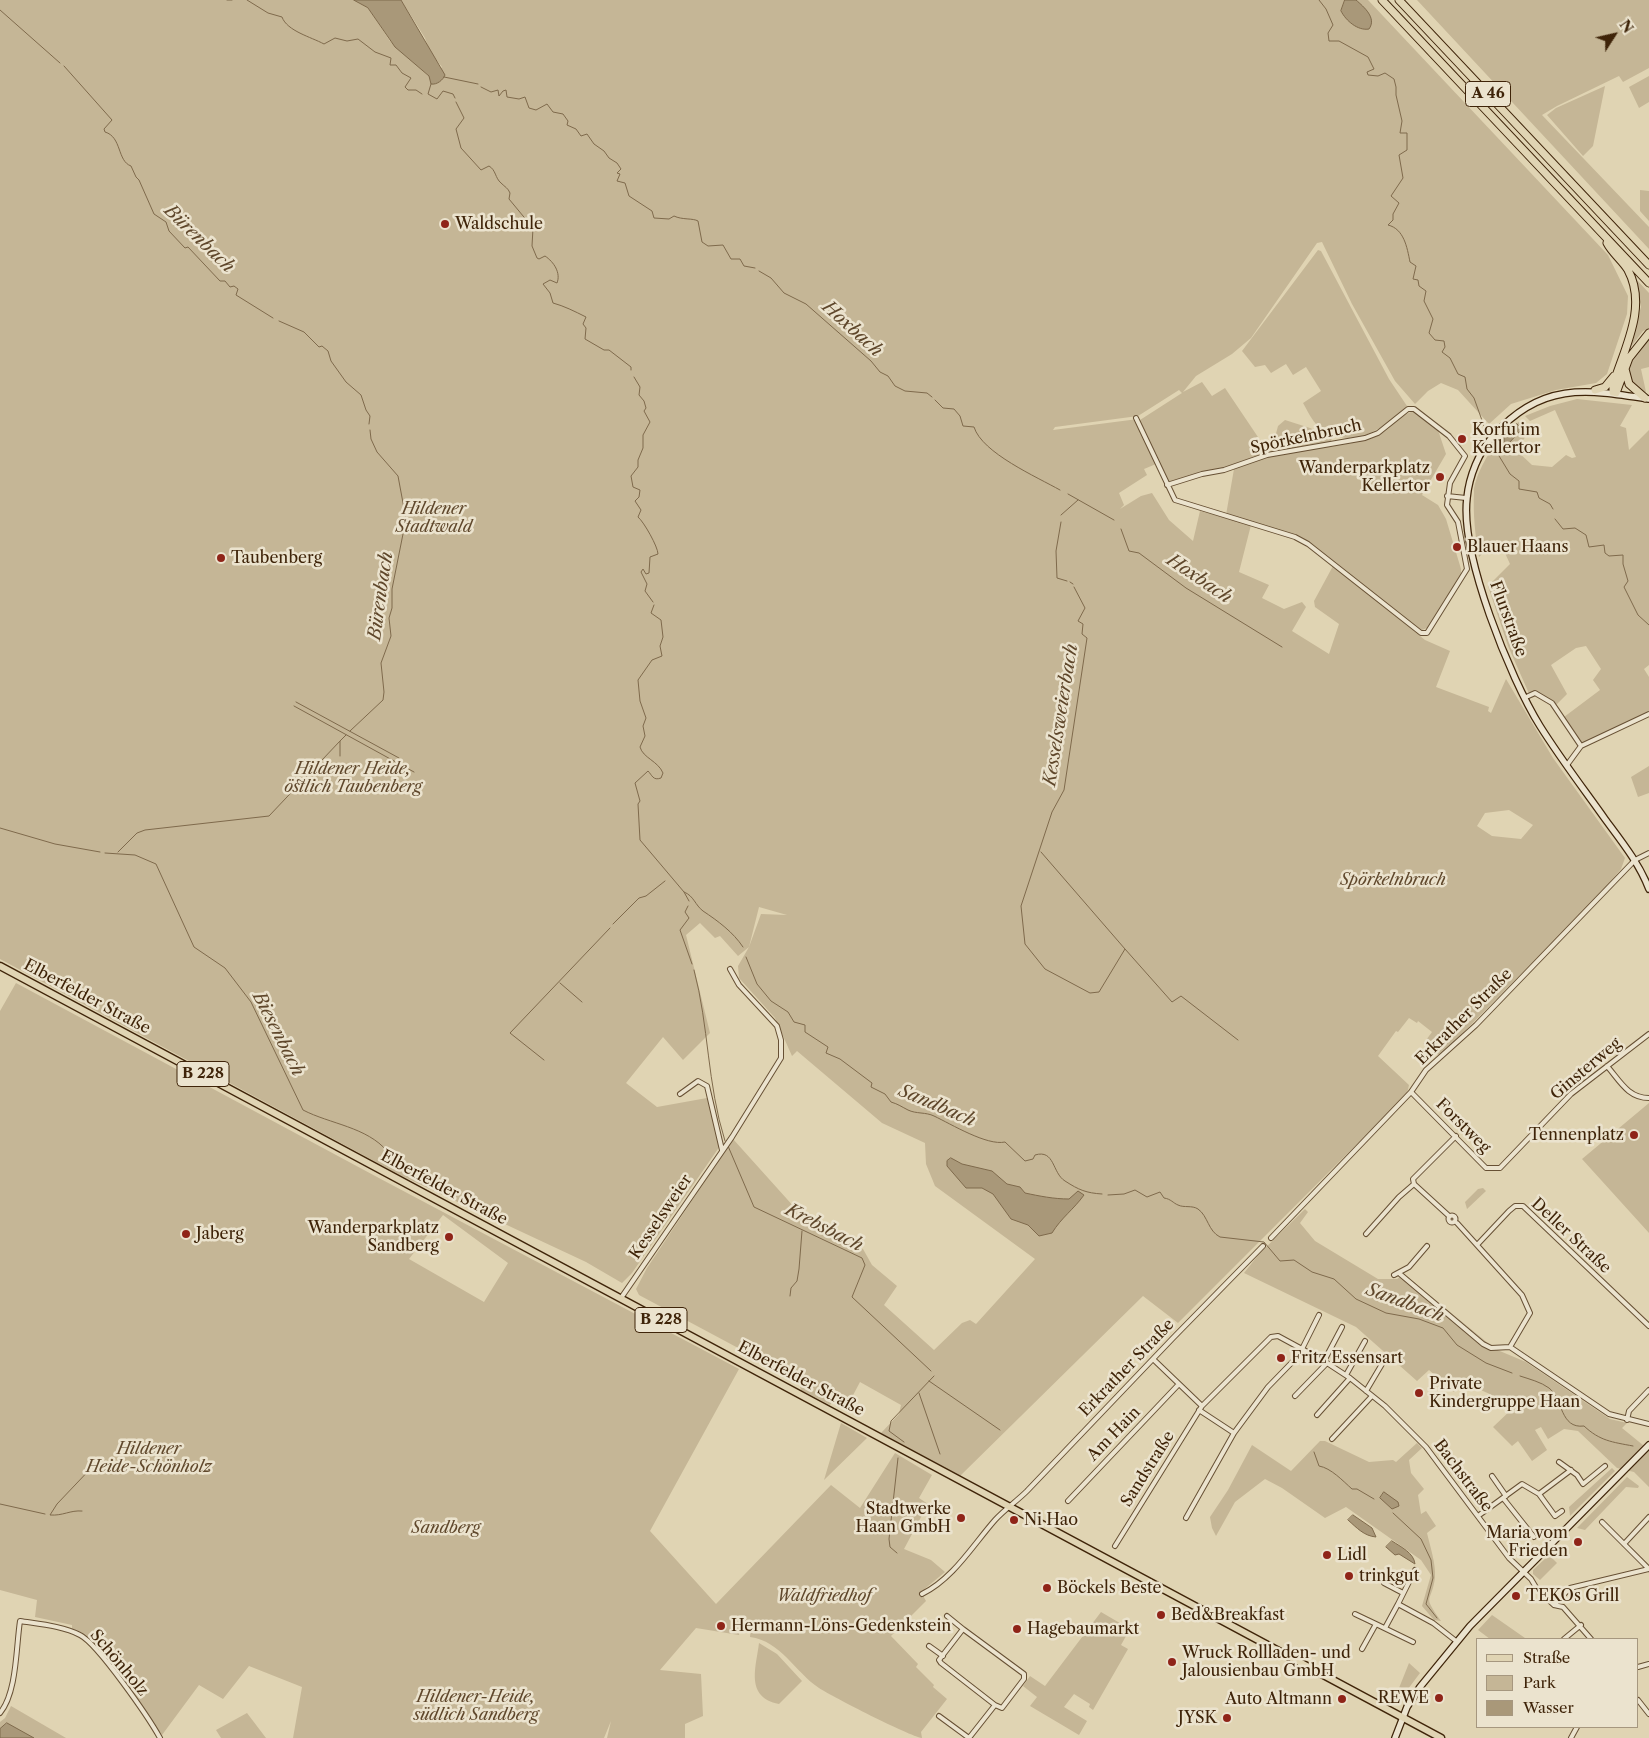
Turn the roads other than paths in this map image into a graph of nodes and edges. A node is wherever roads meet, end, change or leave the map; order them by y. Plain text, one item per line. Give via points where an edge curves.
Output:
1 (1382, 0) edge
2 (1400, 0) edge
3 (1600, 232) junction
4 (1649, 265) edge
5 (1649, 283) edge
6 (1649, 333) edge
7 (1621, 368) junction
8 (1595, 390) junction
9 (1614, 393) junction
10 (1647, 399) edge
11 (1136, 418) dead end
12 (1167, 485) junction
13 (1448, 496) junction
14 (1466, 498) junction
15 (1524, 698) junction
16 (1649, 714) edge
17 (1581, 746) junction
18 (1566, 764) junction
19 (1649, 853) edge
20 (1635, 860) junction
21 (1649, 889) edge
22 (0, 966) edge
23 (730, 969) dead end
24 (1649, 1034) edge
25 (1607, 1066) junction
26 (1412, 1092) junction
27 (680, 1094) dead end
28 (1648, 1098) edge
29 (1456, 1136) junction
30 (722, 1150) junction
31 (1500, 1168) joint
32 (1414, 1184) junction
33 (1450, 1216) dead end
34 (1457, 1223) dead end
35 (1366, 1234) dead end
36 (1271, 1238) dead end
37 (1477, 1245) junction
38 (1263, 1246) dead end
39 (1427, 1246) dead end
40 (1400, 1274) junction
41 (1394, 1275) dead end
42 (621, 1298) junction
43 (1319, 1315) dead end
44 (1649, 1326) edge
45 (1342, 1327) dead end
46 (1365, 1341) dead end
47 (1510, 1347) junction
48 (1303, 1349) junction
49 (1153, 1358) junction
50 (1385, 1359) dead end
51 (1326, 1362) junction
52 (1346, 1375) junction
53 (1350, 1378) junction
54 (1179, 1384) junction
55 (1649, 1390) edge
56 (1366, 1391) junction
57 (1295, 1396) dead end
58 (1372, 1396) junction
59 (1202, 1406) junction
60 (1199, 1410) junction
61 (1317, 1415) dead end
62 (1627, 1420) junction
63 (1649, 1424) edge
64 (1234, 1433) junction
65 (1332, 1439) dead end
66 (1649, 1445) edge
67 (1605, 1466) dead end
68 (1492, 1476) dead end
69 (1539, 1494) junction
70 (1505, 1497) junction
71 (1068, 1501) dead end
72 (1009, 1507) junction
73 (1562, 1510) dead end
74 (1478, 1516) junction
75 (1649, 1517) edge
76 (1186, 1518) dead end
77 (1602, 1522) dead end
78 (1534, 1537) dead end
79 (1624, 1544) junction
80 (1115, 1546) dead end
81 (1649, 1569) edge
82 (1415, 1570) dead end
83 (1522, 1571) junction
84 (1384, 1583) dead end
85 (1403, 1593) junction
86 (922, 1594) dead end
87 (1398, 1604) junction
88 (1554, 1605) junction
89 (1355, 1614) dead end
90 (947, 1616) dead end
91 (1376, 1624) junction
92 (1581, 1625) junction
93 (1385, 1628) junction
94 (963, 1629) junction
95 (1565, 1638) edge
96 (1590, 1638) edge
97 (1456, 1641) junction
98 (1413, 1642) dead end
99 (929, 1646) dead end
100 (1362, 1650) dead end
101 (942, 1656) junction
102 (1639, 1701) edge
103 (996, 1706) junction
104 (0, 1713) edge
105 (1649, 1714) edge
106 (939, 1716) dead end
107 (1403, 1717) junction
108 (160, 1738) edge
109 (969, 1738) edge
110 (1395, 1738) edge
111 (1441, 1738) edge

1 - 3 highway, A 46
2 - 4 highway, A 46
3 - 5 highway, A 46
3 - 7 highway via 1627,270 1635,292 1635,315
6 - 7 highway
7 - 8 highway via 1610,382
7 - 9 highway
7 - 10 highway via 1629,384
8 - 9 main road, Flurstraße
8 - 14 main road, Flurstraße via 1552,397 1511,418 1482,450
9 - 10 main road, Flurstraße
11 - 12 street
12 - 13 street, Spörkelnbruch via 1267,455 1365,438 1378,433 1408,409 1414,408 1449,436 1465,456 1450,483
12 - 13 street via 1175,500 1308,544 1425,634 1467,569 1458,522 1447,505
13 - 14 street
14 - 15 main road, Flurstraße via 1468,542 1473,561 1501,645
15 - 17 street via 1534,693 1552,703
15 - 18 main road, Flurstraße
16 - 17 street
17 - 18 street
18 - 20 main road, Flurstraße
19 - 20 street, Erkrather Straße
20 - 21 main road, Flurstraße
20 - 26 street, Erkrather Straße via 1476,1025 1426,1070
22 - 42 main road, Elberfelder Straße / B 228
23 - 30 street, Kesselsweier via 739,985 777,1026 782,1048 778,1067
24 - 25 street, Ginsterweg
25 - 28 street via 1628,1092 1635,1097
25 - 31 street, Ginsterweg via 1571,1094
26 - 29 street, Forstweg
26 - 36 street, Erkrather Straße
27 - 30 street via 698,1081 707,1086
29 - 31 street, Forstweg via 1486,1168
29 - 32 street via 1414,1179
30 - 42 street, Kesselsweier
32 - 33 street
32 - 35 street
34 - 37 street
37 - 44 street, Deller Straße via 1510,1211 1516,1206 1523,1206
37 - 47 street via 1522,1295 1530,1313
38 - 49 street, Erkrather Straße
39 - 40 street
40 - 41 street
40 - 47 street via 1483,1344 1491,1348
42 - 72 main road, Elberfelder Straße / B 228
43 - 48 street
45 - 51 street
46 - 52 street
47 - 62 street via 1609,1414
48 - 51 street, Bachstraße
48 - 59 street, Bachstraße via 1278,1336 1271,1338
48 - 64 street via 1268,1387
49 - 54 street
49 - 72 street, Erkrather Straße
50 - 56 street
51 - 52 street, Bachstraße
51 - 57 street
52 - 53 street, Bachstraße
53 - 56 street, Bachstraße
53 - 61 street
54 - 59 street
54 - 71 street, Am Hain
55 - 62 street via 1630,1411
56 - 58 street, Bachstraße
58 - 65 street
58 - 74 street, Bachstraße via 1426,1446
59 - 60 street, Sandstraße
60 - 64 street
60 - 80 street, Sandstraße
62 - 63 street
64 - 76 street
66 - 83 main road
67 - 69 street via 1583,1484 1569,1472
68 - 70 street
69 - 70 street via 1522,1484
69 - 73 street via 1554,1516
70 - 74 street
70 - 78 street
72 - 86 street, Erkrather Straße via 936,1586
72 - 107 main road, B 228
74 - 83 street, Bachstraße
75 - 79 street
77 - 79 street
79 - 81 street
81 - 88 street via 1570,1588
82 - 85 street
83 - 88 street, Bachstraße
83 - 97 main road
84 - 85 street
85 - 87 street
87 - 93 street
87 - 97 street via 1433,1623
88 - 92 street, Bachstraße via 1563,1607
89 - 91 street
90 - 94 street
91 - 93 street
91 - 100 street
92 - 95 street
92 - 96 street, Bachstraße
93 - 98 street
94 - 101 street
94 - 103 street via 1024,1674 1024,1679 1002,1708
97 - 107 main road via 1420,1687
99 - 101 street
101 - 103 street via 941,1663
102 - 105 street
103 - 109 street
104 - 108 street, Schönholz via 11,1692 20,1621 67,1630 84,1637
106 - 109 street
107 - 110 main road
107 - 111 main road, B 228

